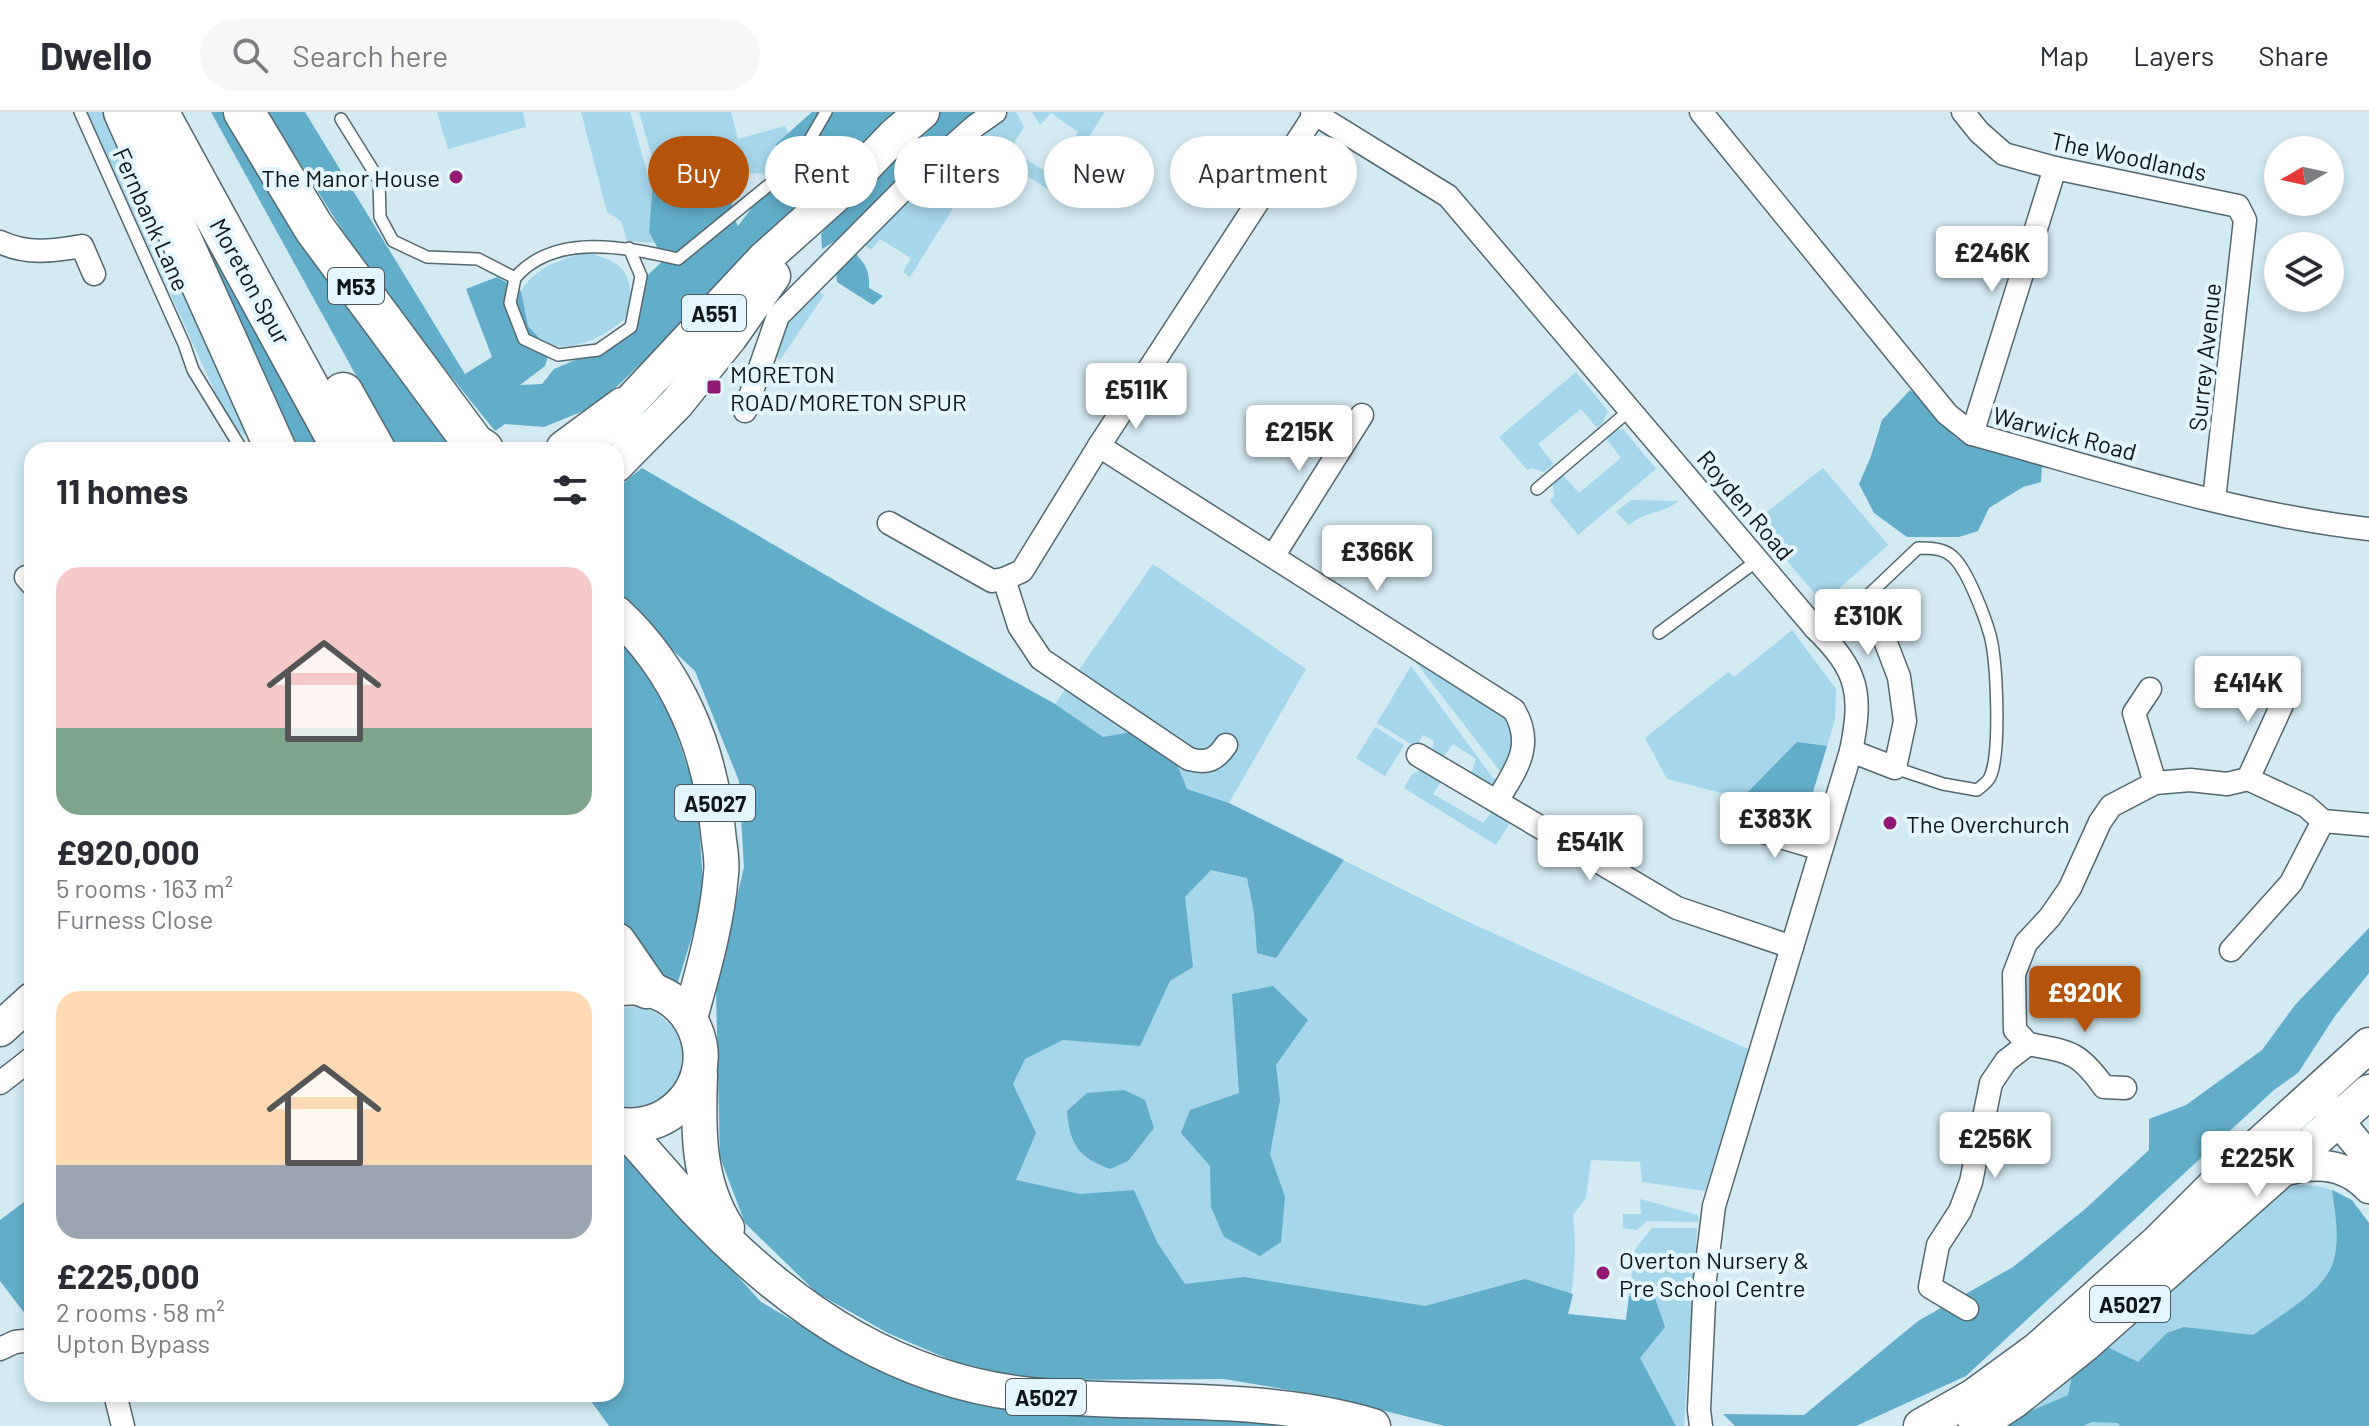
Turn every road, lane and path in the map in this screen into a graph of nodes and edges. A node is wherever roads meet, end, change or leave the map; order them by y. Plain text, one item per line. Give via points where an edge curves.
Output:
1 (80, 112) edge
2 (124, 112) edge
3 (158, 112) edge
4 (190, 112) edge
5 (244, 112) edge
6 (826, 112) edge
7 (922, 112) edge
8 (995, 112) edge
9 (1701, 112) edge
10 (1963, 112) edge
11 (1314, 113) edge
12 (341, 119) dead end
13 (878, 153) edge
14 (2055, 168) junction
15 (821, 208) edge
16 (829, 208) edge
17 (2245, 220) joint
18 (0, 242) edge
19 (629, 248) junction
20 (778, 270) junction
21 (94, 274) dead end
22 (515, 278) junction
23 (809, 284) junction
24 (623, 408) junction
25 (1630, 410) junction
26 (745, 411) dead end
27 (1362, 415) dead end
28 (1972, 434) junction
29 (237, 442) edge
30 (272, 442) edge
31 (339, 442) edge
32 (371, 442) edge
33 (472, 442) edge
34 (577, 442) edge
35 (593, 442) edge
36 (1099, 446) junction
37 (624, 457) edge
38 (1537, 489) dead end
39 (2214, 500) junction
40 (889, 523) dead end
41 (2369, 529) edge
42 (1274, 555) junction
43 (1758, 560) junction
44 (1004, 579) junction
45 (1860, 603) junction
46 (624, 623) edge
47 (1815, 628) junction
48 (1659, 633) dead end
49 (2282, 674) dead end
50 (2150, 689) dead end
51 (1226, 745) dead end
52 (1851, 751) junction
53 (1418, 755) dead end
54 (1895, 768) junction
55 (2248, 779) junction
56 (2155, 783) junction
57 (1497, 801) junction
58 (2323, 821) junction
59 (2369, 825) edge
60 (1743, 826) dead end
61 (1821, 849) junction
62 (1792, 947) junction
63 (2231, 950) dead end
64 (624, 966) edge
65 (632, 988) edge
66 (24, 1007) edge
67 (690, 1018) junction
68 (0, 1029) edge
69 (2028, 1044) junction
70 (2369, 1045) edge
71 (24, 1064) edge
72 (700, 1070) junction
73 (0, 1083) edge
74 (2125, 1088) dead end
75 (2342, 1105) edge
76 (624, 1124) edge
77 (624, 1131) edge
78 (2369, 1158) edge
79 (2276, 1173) junction
80 (2369, 1188) edge
81 (751, 1263) junction
82 (1967, 1309) dead end
83 (24, 1341) edge
84 (0, 1349) edge
85 (117, 1402) edge
86 (123, 1426) edge
87 (1373, 1426) edge
88 (1701, 1426) edge
89 (1921, 1426) edge
90 (1976, 1426) edge

1 - 29 lane, Fernbank Lane via 193,370
2 - 30 highway
3 - 31 highway, Moreton Spur
4 - 32 highway, Moreton Spur / M53
5 - 33 highway, M53 via 314,228
6 - 19 lane via 797,162 678,259
7 - 13 main road, A551
8 - 23 street via 906,187
9 - 28 street, Warwick Road via 1947,414
10 - 14 street, The Woodlands via 2004,154
11 - 25 street, Royden Road via 1448,196
11 - 36 street
12 - 22 lane via 379,180 380,217 393,241 427,257 478,259
14 - 17 street, The Woodlands via 2238,206
14 - 28 street
15 - 24 main road, A551 via 764,259
16 - 20 main road, A551
17 - 39 street, Surrey Avenue
18 - 21 street via 37,252 82,246
19 - 22 lane via 568,248 524,267
19 - 22 lane via 641,276 631,327 598,350 558,355 524,339 510,303
20 - 23 street
20 - 37 main road, A551 via 677,403
23 - 26 street via 778,316
24 - 34 highway
24 - 35 main road, A551
25 - 38 lane
25 - 43 street, Royden Road
27 - 42 street
28 - 39 street, Warwick Road
36 - 42 street
36 - 44 street via 1022,571
39 - 41 street, Warwick Road
40 - 44 street via 992,581
42 - 57 street via 1514,710 1525,745
43 - 47 street, Royden Road
43 - 48 lane
44 - 51 street via 1019,626 1041,659 1189,759 1209,761
45 - 47 street via 1844,603
45 - 54 street via 1883,635 1899,677 1905,721
45 - 54 lane via 1918,548 1936,548 1953,557 1991,637 1997,716 1990,780 1977,790
46 - 67 main road, A5027 via 668,675 687,709 705,755 716,806 722,871
47 - 52 street, Royden Road via 1841,653 1855,685 1858,718
49 - 55 street via 2285,698
50 - 56 street via 2134,713
52 - 54 street
52 - 61 street, Royden Road
53 - 57 street
55 - 56 street via 2227,784
55 - 58 street via 2296,800
56 - 69 street via 2111,806 2070,888 2026,943 2014,974 2014,1011 2015,1030
57 - 62 street via 1677,908
58 - 59 street
58 - 63 street via 2291,883
60 - 61 street
61 - 62 street, Royden Road
62 - 88 street, Royden Road via 1714,1206 1705,1279
64 - 65 highway
65 - 67 main road via 671,999
66 - 68 main road
67 - 72 main road via 698,1034
69 - 74 street via 2072,1052 2104,1087
69 - 82 street via 2006,1061 1991,1083 1971,1182 1938,1245 1930,1287
70 - 75 main road, A5027
71 - 73 street
72 - 76 main road via 679,1107 662,1119
72 - 81 main road, A5027 via 701,1159 719,1214
75 - 78 main road
75 - 79 main road, A5027
75 - 89 main road, A5027 via 2217,1183 2037,1350
77 - 81 main road, A5027
79 - 80 main road via 2320,1164 2343,1168
79 - 90 main road, A5027 via 2084,1345
81 - 87 main road, A5027 via 832,1326 880,1354 993,1390 1255,1404
83 - 84 street
85 - 86 street

